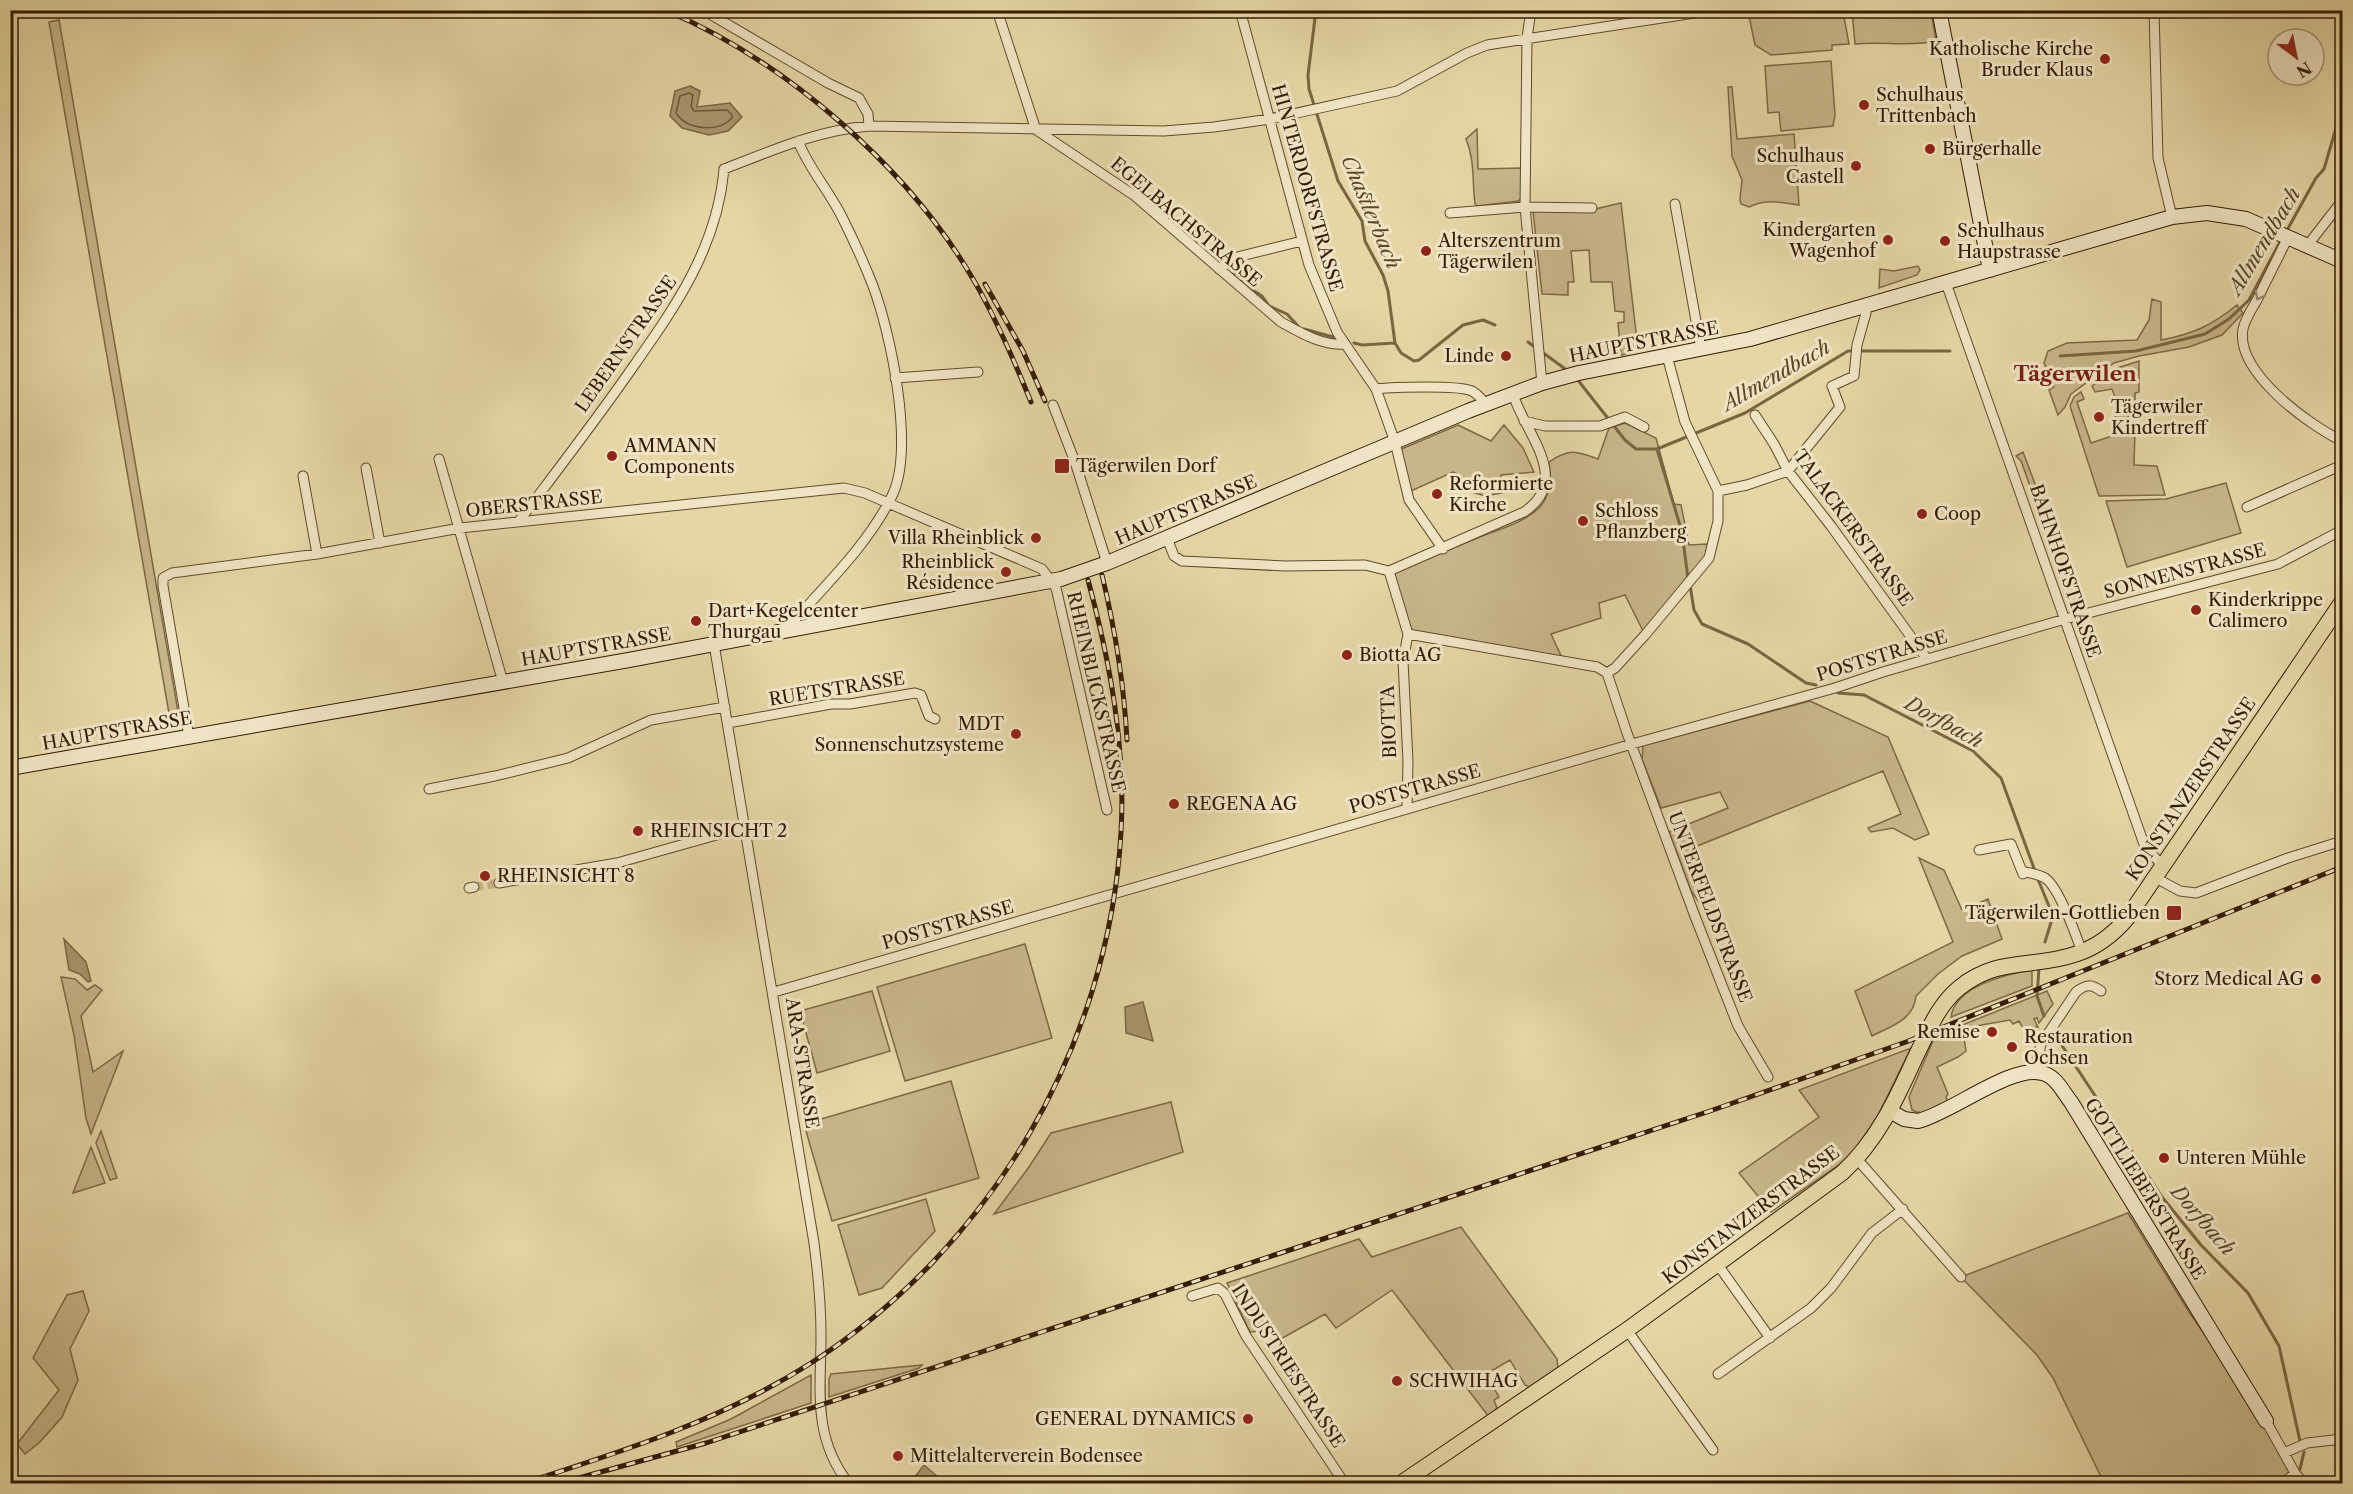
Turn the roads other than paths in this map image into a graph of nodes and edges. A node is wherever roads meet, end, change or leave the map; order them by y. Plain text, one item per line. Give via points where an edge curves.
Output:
1 (703, 10) edge
2 (997, 10) edge
3 (1240, 10) edge
4 (1531, 10) edge
5 (1714, 10) edge
6 (1939, 10) edge
7 (2154, 10) edge
8 (1527, 38) junction
9 (1270, 119) junction
10 (869, 126) junction
11 (1036, 130) junction
12 (798, 141) junction
13 (2343, 201) edge
14 (1675, 204) dead end
15 (1526, 207) junction
16 (1592, 207) dead end
17 (1450, 213) dead end
18 (2172, 218) junction
19 (2284, 235) junction
20 (1302, 241) junction
21 (2307, 246) junction
22 (2343, 261) edge
23 (1218, 268) junction
24 (1990, 270) junction
25 (1946, 283) junction
26 (1865, 307) junction
27 (1345, 344) junction
28 (1701, 349) junction
29 (1667, 356) junction
30 (978, 372) dead end
31 (895, 378) junction
32 (1542, 383) junction
33 (1376, 389) junction
34 (1513, 394) junction
35 (1486, 404) junction
36 (1053, 405) dead end
37 (1755, 415) dead end
38 (1524, 421) junction
39 (1644, 427) dead end
40 (2343, 441) edge
41 (1395, 442) junction
42 (439, 459) dead end
43 (2343, 465) edge
44 (366, 468) dead end
45 (1788, 471) junction
46 (303, 476) dead end
47 (1718, 491) junction
48 (888, 503) junction
49 (2247, 507) dead end
50 (519, 521) junction
51 (460, 528) junction
52 (2343, 530) edge
53 (1167, 538) junction
54 (380, 543) junction
55 (1443, 549) junction
56 (317, 555) junction
57 (1107, 563) junction
58 (1389, 571) junction
59 (1052, 581) junction
60 (2343, 602) edge
61 (2065, 620) junction
62 (785, 631) junction
63 (1408, 634) junction
64 (714, 644) junction
65 (1927, 659) junction
66 (1607, 673) junction
67 (503, 682) junction
68 (725, 707) junction
69 (935, 719) dead end
70 (728, 723) junction
71 (189, 737) junction
72 (1632, 744) junction
73 (10, 768) edge
74 (429, 789) dead end
75 (1407, 809) junction
76 (1107, 810) dead end
77 (745, 827) junction
78 (2343, 841) edge
79 (1979, 850) dead end
80 (2158, 871) junction
81 (499, 883) tunnel mouth
82 (2082, 952) junction
83 (2101, 991) dead end
84 (774, 992) junction
85 (2035, 1072) junction
86 (1768, 1077) dead end
87 (1890, 1112) junction
88 (1857, 1159) junction
89 (1903, 1209) junction
90 (1718, 1265) junction
91 (1961, 1277) dead end
92 (1192, 1296) dead end
93 (1627, 1330) junction
94 (1770, 1338) junction
95 (1718, 1374) dead end
96 (2266, 1421) joint
97 (2343, 1439) edge
98 (1713, 1450) dead end
99 (2288, 1451) junction
100 (2300, 1478) edge
101 (642, 1484) edge
102 (709, 1484) edge
103 (849, 1484) edge
104 (1345, 1484) edge
105 (1400, 1484) edge
106 (2283, 1484) edge

1 - 10 street via 859,98 868,114
2 - 11 street
3 - 9 street, HINTERDORFSTRASSE
4 - 8 street
5 - 8 street
6 - 24 street
7 - 18 street via 2158,158
8 - 9 street via 1472,50 1397,91
8 - 15 street
9 - 11 street via 1164,131
9 - 20 street, HINTERDORFSTRASSE
10 - 11 street
10 - 12 street via 829,131
11 - 23 street, EGELBACHSTRASSE via 1135,196
12 - 31 street via 803,156 836,203 873,287
12 - 50 street, LEBERNSTRASSE via 724,169 707,241 681,297
13 - 21 street
14 - 28 street
15 - 16 street
15 - 17 street
15 - 32 street
18 - 19 street, HAUPTSTRASSE via 2225,214
18 - 24 street, HAUPTSTRASSE
19 - 21 street, HAUPTSTRASSE
19 -> 40 street via 2244,325 2243,345 2262,380 2315,426
20 - 23 street via 1233,258
20 - 27 street, HINTERDORFSTRASSE via 1327,313
21 - 22 street, HAUPTSTRASSE
23 - 27 street, EGELBACHSTRASSE via 1281,322 1305,336
24 - 25 street, HAUPTSTRASSE
25 - 26 street, HAUPTSTRASSE
25 - 61 street, BAHNHOFSTRASSE
26 - 28 street, HAUPTSTRASSE
26 - 45 street via 1854,376 1832,386 1840,406
27 - 33 street, HINTERDORFSTRASSE
28 - 29 street, HAUPTSTRASSE
29 - 32 street, HAUPTSTRASSE
29 - 47 street via 1679,404
30 - 31 street
31 - 48 street via 903,427 897,481
32 - 34 street, HAUPTSTRASSE
33 - 35 street via 1466,389
33 - 41 street, HINTERDORFSTRASSE
34 - 35 street, HAUPTSTRASSE
34 - 38 street
35 - 41 street, HAUPTSTRASSE
36 - 57 street
37 - 45 street, TALACKERSTRASSE
38 - 39 street via 1545,426 1611,423 1625,417
38 - 55 street via 1544,461 1545,483 1538,500 1524,512
41 - 53 street, HAUPTSTRASSE
41 - 55 street, HINTERDORFSTRASSE via 1411,505
42 - 51 street
43 - 49 street
44 - 54 street
45 - 47 street
45 - 65 street, TALACKERSTRASSE
46 - 56 street
47 - 66 street via 1718,521 1709,558 1645,635
48 - 50 street, OBERSTRASSE via 838,488
48 - 59 street, OBERSTRASSE via 1042,569
48 - 62 street via 837,574
50 - 51 street, OBERSTRASSE
51 - 54 street, OBERSTRASSE
51 - 67 street
52 - 61 street, SONNENSTRASSE via 2278,564
53 - 57 street, HAUPTSTRASSE
53 - 58 street via 1174,556 1182,561 1365,566
54 - 56 street, OBERSTRASSE
55 - 58 street
56 - 71 street, OBERSTRASSE via 172,573 163,578
57 - 59 street, HAUPTSTRASSE
58 - 63 street
59 - 62 street, HAUPTSTRASSE
59 - 76 street, RHEINBLICKSTRASSE
60 - 80 main road, KONSTANZERSTRASSE
61 - 65 street, POSTSTRASSE
61 - 80 street, BAHNHOFSTRASSE via 2145,847
62 - 64 street, HAUPTSTRASSE
63 - 66 street via 1597,667
63 - 75 street, BIOTTA via 1403,662
64 - 67 street, HAUPTSTRASSE
64 - 68 street, ARA-STRASSE
65 - 72 street, POSTSTRASSE
66 - 72 street, UNTERFELDSTRASSE
67 - 71 street, HAUPTSTRASSE
68 - 70 street, ARA-STRASSE
68 - 74 street via 651,720 568,758
69 - 70 street, RUETSTRASSE via 929,716 923,698 915,693
70 - 77 street, ARA-STRASSE
71 - 73 street, HAUPTSTRASSE
72 - 75 street, POSTSTRASSE
72 - 86 street, UNTERFELDSTRASSE via 1738,1026
75 - 84 street, POSTSTRASSE
77 - 81 street via 617,863
77 - 84 street, ARA-STRASSE
78 - 80 street, BAHNHOFSTRASSE via 2196,894 2180,891
79 - 82 street via 2011,844 2029,874 2051,883
80 - 82 main road, KONSTANZERSTRASSE via 2122,924
82 - 87 main road, KONSTANZERSTRASSE via 2011,964 1981,974 1957,990 1930,1026
83 - 85 street via 2093,985 2076,992 2044,1038
84 - 103 street, ARA-STRASSE via 821,1296 821,1422 837,1466
85 - 87 street via 2007,1079 1923,1120 1908,1120
85 - 96 street, GOTTLIEBERSTRASSE via 2053,1078 2071,1102
87 - 88 main road, KONSTANZERSTRASSE
88 - 89 street
88 - 90 main road, KONSTANZERSTRASSE
89 - 91 street
89 - 94 street via 1872,1233 1811,1308
90 - 93 main road, KONSTANZERSTRASSE
90 - 94 street
92 - 104 street, INDUSTRIESTRASSE via 1218,1288 1225,1294 1246,1336
93 - 98 street
93 - 105 main road, KONSTANZERSTRASSE
94 - 95 street
96 - 99 street, GOTTLIEBERSTRASSE
97 - 99 street via 2307,1443
99 - 100 street, GOTTLIEBERSTRASSE
100 - 106 street
101 - 102 main road

